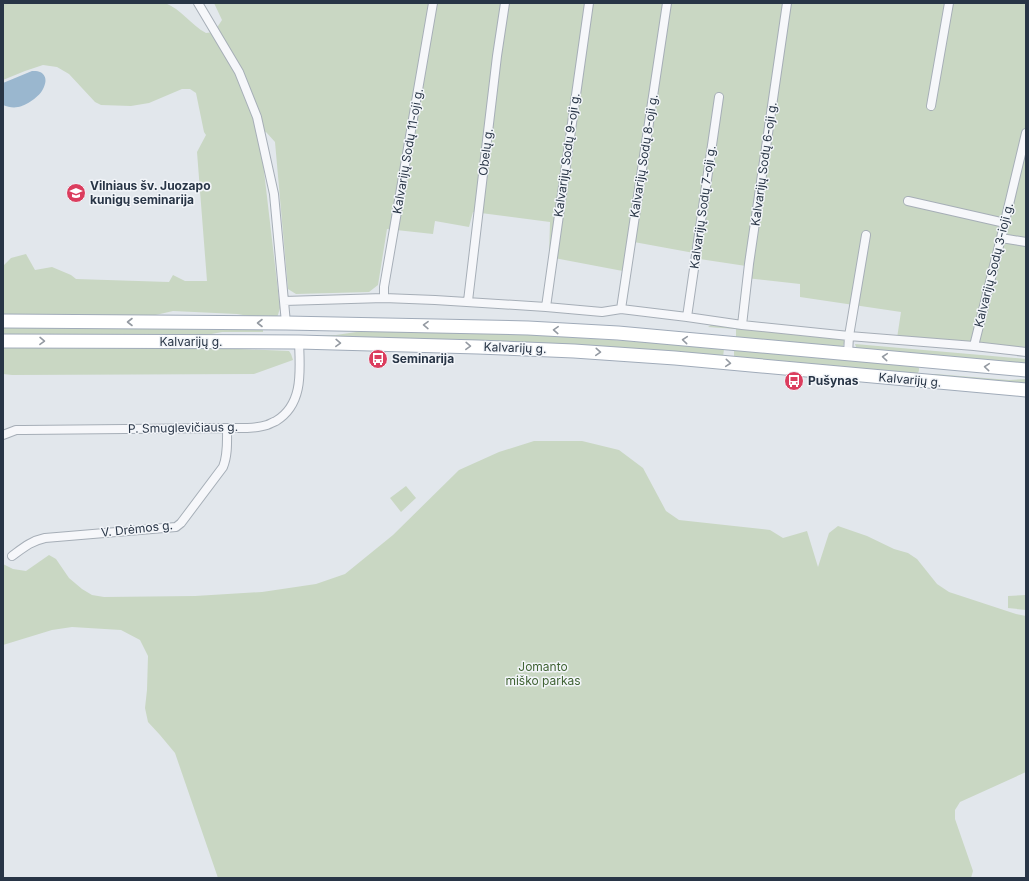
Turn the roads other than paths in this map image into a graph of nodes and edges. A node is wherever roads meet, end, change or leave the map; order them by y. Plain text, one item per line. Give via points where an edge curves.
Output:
1 (198, 3) edge
2 (433, 3) edge
3 (505, 3) edge
4 (589, 3) edge
5 (667, 3) edge
6 (787, 3) edge
7 (949, 3) edge
8 (719, 97) dead end
9 (931, 106) dead end
10 (1026, 133) edge
11 (908, 201) dead end
12 (1005, 223) junction
13 (866, 235) dead end
14 (1001, 238) junction
15 (1026, 242) edge
16 (384, 298) junction
17 (284, 301) junction
18 (468, 301) junction
19 (546, 307) junction
20 (621, 309) junction
21 (687, 317) junction
22 (3, 321) edge
23 (286, 323) junction
24 (299, 323) junction
25 (742, 325) junction
26 (849, 336) junction
27 (3, 341) edge
28 (299, 342) junction
29 (974, 346) junction
30 (1026, 352) edge
31 (848, 354) junction
32 (923, 361) junction
33 (1026, 370) edge
34 (922, 380) junction
35 (1026, 390) edge
36 (227, 428) junction
37 (3, 435) edge
38 (12, 556) dead end

1 - 17 street via 238,72 257,116 274,194
2 - 16 street, Kalvarijų Sodų 11-oji g.
3 - 18 street, Obelų g.
4 - 19 street, Kalvarijų Sodų 9-oji g.
5 - 20 street, Kalvarijų Sodų 8-oji g.
6 - 25 street, Kalvarijų Sodų 6-oji g.
7 - 9 street
8 - 21 street, Kalvarijų Sodų 7-oji g.
10 - 12 street, Kalvarijų Sodų 3-ioji g.
11 - 12 street
12 - 14 street, Kalvarijų Sodų 3-ioji g.
13 - 26 street
14 - 15 street
14 - 29 street, Kalvarijų Sodų 3-ioji g.
16 - 17 street
16 - 18 street
17 - 23 street
18 - 19 street
19 - 20 street via 602,312
20 - 21 street
21 - 25 street
23 -> 22 main road, Kalvarijų g.
23 - 24 main road, Kalvarijų g.
24 - 28 main road
31 -> 24 main road, Kalvarijų g. via 618,333
25 - 26 street
26 - 29 street
26 - 31 street
27 -> 28 main road, Kalvarijų g.
28 -> 34 main road, Kalvarijų g. via 574,350
28 - 36 street, P. Smuglevičiaus g. via 299,383 294,402 285,414 269,425 261,427
29 - 30 street
32 -> 31 main road, Kalvarijų g.
33 -> 32 main road, Kalvarijų g.
32 - 34 main road
34 - 35 main road, Kalvarijų g.
36 - 37 street, P. Smuglevičiaus g. via 16,430
36 - 38 street, V. Drėmos g. via 227,452 223,467 176,527 46,538 36,540

